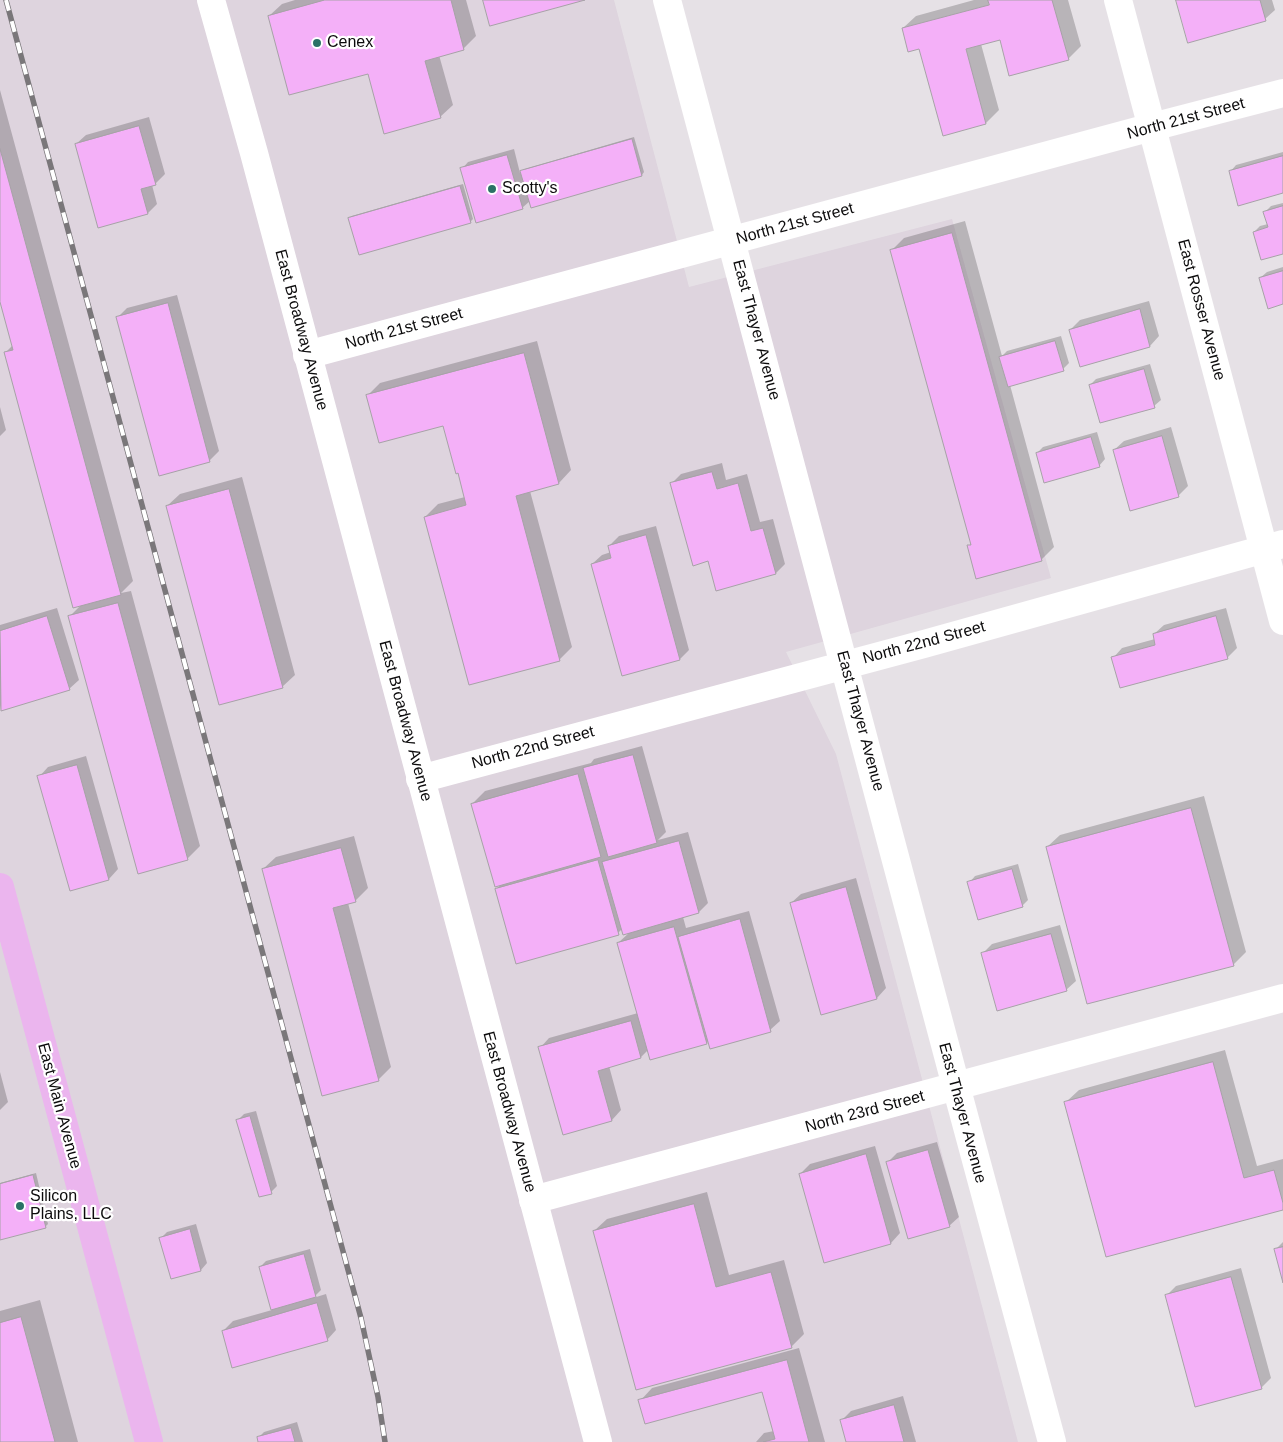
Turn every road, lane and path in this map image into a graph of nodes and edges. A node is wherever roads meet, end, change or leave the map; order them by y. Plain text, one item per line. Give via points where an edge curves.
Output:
1 (211, 0) edge
2 (668, 0) edge
3 (1118, 0) edge
4 (1283, 93) edge
5 (1152, 127) junction
6 (732, 242) junction
7 (307, 355) junction
8 (1273, 547) edge
9 (1283, 621) edge
10 (845, 664) junction
11 (420, 779) junction
12 (0, 887) edge
13 (1283, 998) edge
14 (955, 1087) junction
15 (533, 1200) junction
16 (149, 1442) edge
17 (598, 1442) edge
18 (1052, 1442) edge

1 - 7 street, East Broadway Avenue
2 - 6 street, East Thayer Avenue
3 - 5 street, East Rosser Avenue
4 - 5 street, North 21st Street
5 - 6 street, North 21st Street
5 - 8 street, East Rosser Avenue
6 - 7 street, North 21st Street
6 - 10 street, East Thayer Avenue
7 - 11 street, East Broadway Avenue
8 - 9 street, East Rosser Avenue
8 - 10 street, North 22nd Street
10 - 11 street, North 22nd Street
10 - 14 street, East Thayer Avenue
11 - 15 street, East Broadway Avenue
12 - 16 main road, East Main Avenue
13 - 14 street, North 23rd Street
14 - 15 street, North 23rd Street
14 - 18 street, East Thayer Avenue
15 - 17 street, East Broadway Avenue

